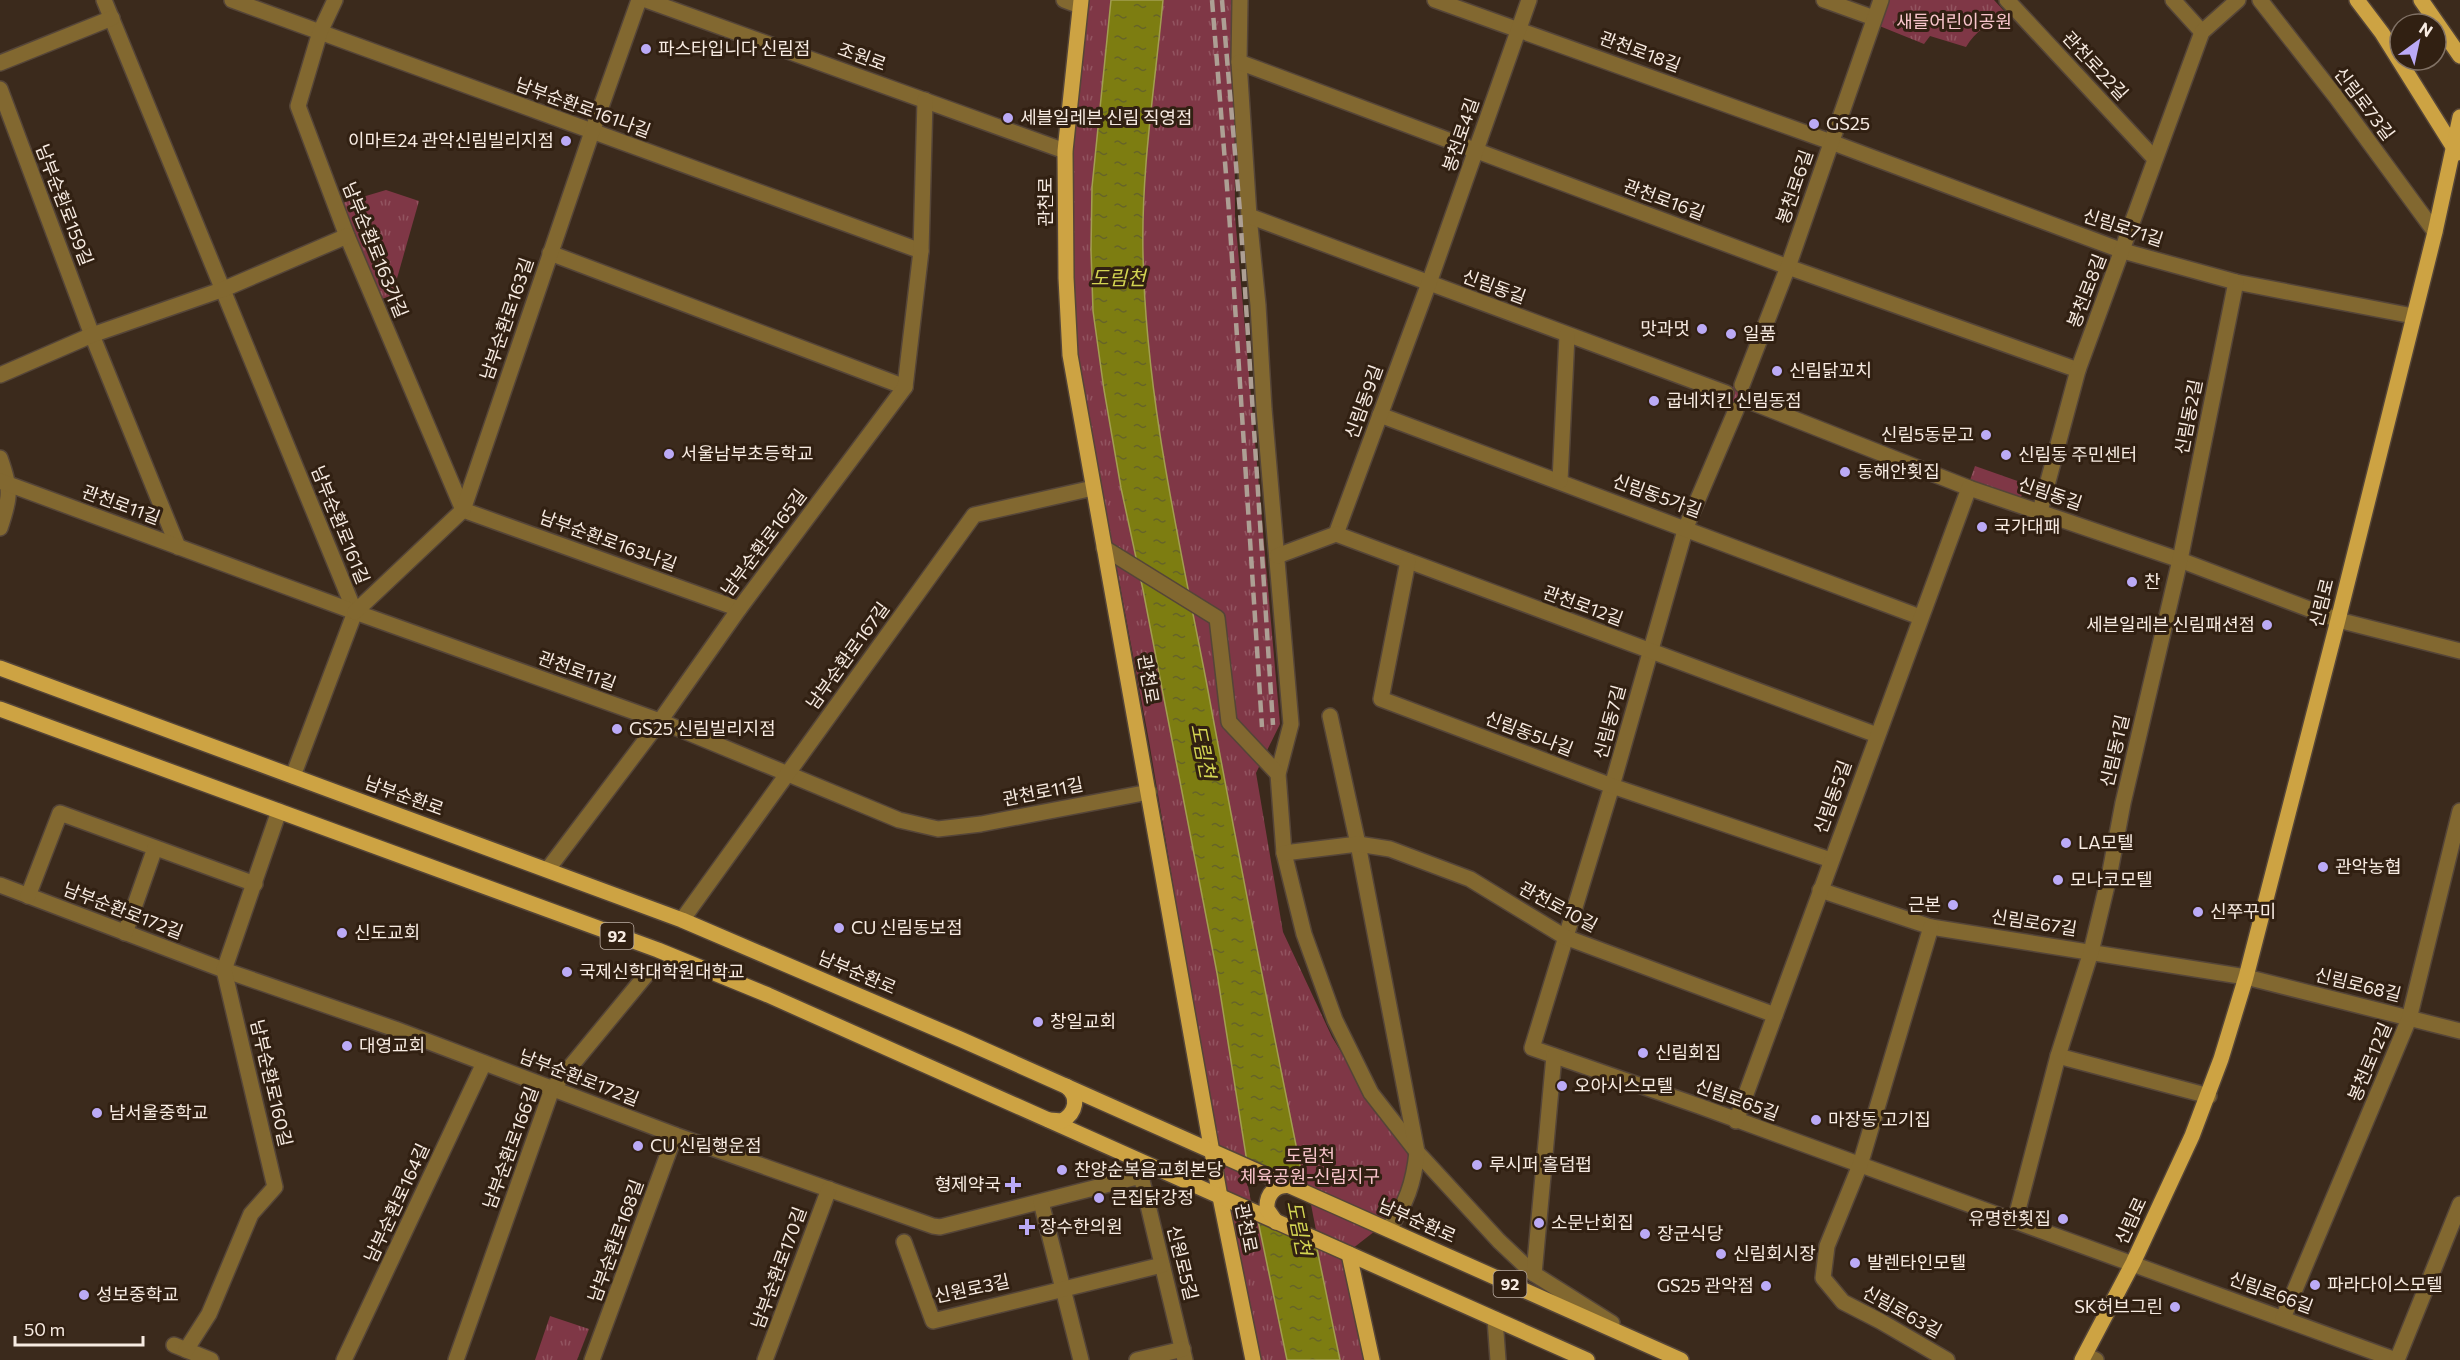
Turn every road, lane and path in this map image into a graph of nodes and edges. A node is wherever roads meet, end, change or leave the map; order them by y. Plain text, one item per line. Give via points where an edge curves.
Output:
1 (104, 0) edge
2 (232, 0) edge
3 (335, 0) edge
4 (639, 0) edge
5 (646, 0) edge
6 (1064, 0) edge
7 (1240, 0) edge
8 (1435, 0) edge
9 (1529, 0) edge
10 (1824, 0) edge
11 (1881, 0) edge
12 (2007, 0) edge
13 (2173, 0) edge
14 (2238, 0) edge
15 (2260, 0) edge
16 (2357, 0) edge
17 (2421, 0) edge
18 (1081, 3) edge
19 (112, 18) junction
20 (1874, 18) junction
21 (1518, 30) junction
22 (320, 32) junction
23 (2202, 32) junction
24 (2460, 57) edge
25 (1239, 62) junction
26 (0, 63) edge
27 (0, 88) edge
28 (925, 100) junction
29 (2460, 117) edge
30 (592, 132) junction
31 (1831, 141) junction
32 (1065, 151) junction
33 (1476, 151) junction
34 (2457, 153) edge
35 (2155, 159) junction
36 (1249, 216) junction
37 (2436, 232) junction
38 (346, 236) junction
39 (921, 251) junction
40 (2123, 251) junction
41 (550, 253) junction
42 (1788, 267) junction
43 (2236, 282) junction
44 (1429, 283) junction
45 (224, 289) junction
46 (2413, 316) junction
47 (1567, 334) junction
48 (92, 335) junction
49 (2078, 370) junction
50 (0, 375) edge
51 (1742, 385) junction
52 (905, 387) junction
53 (1726, 393) junction
54 (1751, 402) junction
55 (1736, 410) junction
56 (1380, 414) junction
57 (0, 458) edge
58 (1560, 481) junction
59 (5, 483) edge
60 (1093, 488) junction
61 (1969, 488) junction
62 (463, 510) junction
63 (2040, 511) junction
64 (1686, 527) junction
65 (0, 528) edge
66 (1336, 534) junction
67 (178, 547) junction
68 (1104, 548) junction
69 (1277, 556) junction
70 (2180, 560) junction
71 (1408, 561) junction
72 (739, 609) junction
73 (355, 612) junction
74 (1920, 617) junction
75 (2338, 620) junction
76 (1649, 651) junction
77 (2460, 651) edge
78 (0, 668) edge
79 (0, 710) edge
80 (1330, 716) dead end
81 (660, 721) junction
82 (1876, 735) junction
83 (787, 774) junction
84 (1278, 774) junction
85 (293, 776) junction
86 (1612, 786) junction
87 (1149, 792) junction
88 (2460, 811) edge
89 (279, 812) junction
90 (1358, 844) junction
91 (155, 848) junction
92 (1284, 853) junction
93 (1831, 860) junction
94 (548, 869) junction
95 (255, 884) junction
96 (0, 885) edge
97 (1820, 890) junction
98 (28, 896) junction
99 (682, 920) junction
100 (1931, 927) junction
101 (125, 933) junction
102 (1565, 937) junction
103 (2091, 952) junction
104 (224, 970) junction
105 (647, 974) dead end
106 (2246, 977) junction
107 (1775, 1015) junction
108 (2409, 1019) junction
109 (2460, 1031) edge
110 (1532, 1048) joint
111 (1554, 1056) junction
112 (2058, 1056) junction
113 (484, 1063) junction
114 (1064, 1086) junction
115 (552, 1089) junction
116 (2209, 1096) junction
117 (1049, 1120) junction
118 (1736, 1121) junction
119 (675, 1135) junction
120 (1212, 1151) junction
121 (1417, 1152) junction
122 (1860, 1165) junction
123 (1143, 1170) junction
124 (1294, 1187) junction
125 (829, 1189) junction
126 (1220, 1197) junction
127 (1041, 1202) junction
128 (2460, 1204) edge
129 (2015, 1221) junction
130 (1278, 1224) junction
131 (1388, 1229) junction
132 (2455, 1233) edge
133 (904, 1242) dead end
134 (1349, 1254) junction
135 (2133, 1263) junction
136 (1162, 1265) junction
137 (1534, 1274) junction
138 (1063, 1288) junction
139 (2283, 1318) junction
140 (1495, 1319) junction
141 (1184, 1355) edge
142 (2088, 1358) edge
143 (211, 1360) edge
144 (344, 1360) edge
145 (456, 1360) edge
146 (592, 1360) edge
147 (765, 1360) edge
148 (1081, 1360) edge
149 (1137, 1360) edge
150 (1253, 1360) edge
151 (1372, 1360) edge
152 (1498, 1360) edge
153 (1587, 1360) edge
154 (1681, 1360) edge
155 (1947, 1360) edge
156 (2397, 1360) edge

1 - 19 street, 남부순환로161길
2 - 22 street, 남부순환로161나길
3 - 22 street, 남부순환로163가길
4 - 30 street, 남부순환로163길
5 - 28 street, 조원로
6 - 18 street
7 - 25 street
8 - 21 street, 관천로18길
9 - 21 street, 봉천로4길
10 - 20 street
11 - 20 street, 봉천로6길
12 - 35 street, 관천로22길
13 - 23 street
14 - 23 street, 봉천로8길
15 - 37 street, 신림로73길
16 - 34 main road
17 - 24 main road
18 - 32 main road, 관천로
19 - 26 street
19 - 45 street, 남부순환로161길
20 - 31 street, 봉천로6길
21 - 31 street, 관천로18길
21 - 33 street, 봉천로4길
22 - 30 street, 남부순환로161나길
22 - 38 street, 남부순환로163가길 via 298,106
23 - 35 street, 봉천로8길
25 - 33 street, 관천로16길
25 - 36 street
27 - 48 street, 남부순환로159길
28 - 32 street, 조원로
28 - 39 street
29 - 34 main road, 신림로
30 - 39 street, 남부순환로161나길
30 - 41 street, 남부순환로163길
31 - 40 street, 신림로71길
31 - 42 street, 봉천로6길
32 - 60 main road, 관천로 via 1070,355
33 - 42 street, 관천로16길
33 - 44 street, 봉천로4길
34 - 37 main road, 신림로
35 - 40 street, 봉천로8길
36 - 44 street, 신림동길
36 - 69 street
37 - 46 main road, 신림로
38 - 45 street
38 - 62 street, 남부순환로163가길
39 - 52 street
40 - 43 street, 신림로71길
40 - 49 street, 봉천로8길
41 - 52 street
41 - 62 street, 남부순환로163길
42 - 49 street, 관천로16길
42 - 51 street, 봉천로6길
43 - 46 street, 신림로71길
43 - 70 street, 신림동2길
44 - 47 street, 신림동길
44 - 56 street, 신림동9길
45 - 48 street
45 - 73 street, 남부순환로161길
46 - 75 main road, 신림로
47 - 53 street, 신림동길
47 - 58 street
48 - 50 street
48 - 67 street, 남부순환로159길
49 - 63 street, 봉천로8길
51 - 53 street via 1733,385
51 - 54 street via 1749,390
52 - 72 street, 남부순환로165길
53 - 55 street via 1726,403
54 - 55 street via 1744,410
54 - 61 street, 신림동길
55 - 64 street, 신림동7길
56 - 58 street, 신림동5가길
56 - 66 street, 신림동9길
57 - 59 street
58 - 64 street, 신림동5가길
59 - 65 street via 8,505
59 - 67 street, 관천로11길
60 - 68 main road, 관천로
60 - 83 street, 남부순환로167길 via 974,515
61 - 63 street, 신림동길
61 - 74 street, 신림동5길
62 - 72 street, 남부순환로163나길
62 - 73 street, 남부순환로163길
63 - 70 street, 신림동길
64 - 74 street, 신림동5가길
64 - 76 street, 신림동7길
66 - 69 street
66 - 71 street, 관천로12길
67 - 73 street, 관천로11길
68 - 84 street via 1217,618 1229,722
68 - 87 main road, 관천로
69 - 84 street via 1291,724
70 - 75 street, 신림동길
70 - 103 street, 신림동1길
71 - 76 street, 관천로12길
71 - 86 street, 신림동5나길 via 1381,699
72 - 81 street, 남부순환로165길
73 - 81 street, 관천로11길
73 - 85 street, 남부순환로161길
74 - 82 street, 신림동5길
75 - 77 street, 신림동길
75 - 106 main road, 신림로
76 - 82 street, 관천로12길
76 - 86 street, 신림동7길
78 - 85 main road, 남부순환로 / 92
79 - 89 main road, 92
80 - 90 street
81 - 83 street, 관천로11길
81 - 94 street, 남부순환로165길
82 - 93 street, 신림동5길
83 - 87 street, 관천로11길 via 899,820 938,829
83 - 99 street, 남부순환로167길
84 - 92 street
85 - 94 main road, 남부순환로 / 92
86 - 93 street, 신림동5나길
86 - 102 street, 신림동7길
87 - 120 main road, 관천로
88 - 108 street, 봉천로12길
89 - 95 street
89 - 117 main road, 92 via 658,950 834,1023
90 - 92 street, 관천로10길
90 - 102 street, 관천로10길 via 1390,849 1470,879
90 - 121 street
91 - 95 street
91 - 98 street via 60,813
91 - 101 street
92 - 121 street via 1304,934 1335,1020 1371,1093
93 - 97 street, 신림동5길
94 - 99 main road, 남부순환로 / 92
95 - 104 street
96 - 98 street, 남부순환로172길
97 - 100 street, 신림로67길
97 - 107 street, 신림동5길
98 - 101 street, 남부순환로172길
99 - 114 main road, 남부순환로 / 92
100 - 103 street, 신림로67길
100 - 122 street
101 - 104 street, 남부순환로172길
102 - 107 street, 관천로10길
102 - 110 street, 신림동7길
103 - 106 street, 신림로67길
103 - 112 street
104 - 113 street, 남부순환로172길
104 - 143 street, 남부순환로160길 via 275,1187 251,1214 209,1314 180,1347
105 - 115 street, 남부순환로166길
106 - 108 street, 신림로68길
106 - 116 main road, 신림로
107 - 118 street, 신림동5길
108 - 109 street, 신림로68길
108 - 139 street, 봉천로12길
110 - 111 street, 신림로65길
111 - 118 street, 신림로65길
111 - 137 street
112 - 116 street
112 - 129 street
113 - 115 street, 남부순환로172길
113 - 144 street, 남부순환로164길
114 - 117 main road via 1074,1095 1075,1107 1062,1121
114 - 120 main road, 남부순환로 / 92
115 - 119 street, 남부순환로172길
115 - 145 street, 남부순환로166길
116 - 135 main road, 신림로
117 - 123 main road, 92
118 - 122 street, 신림로65길
119 - 125 street, 남부순환로172길
119 - 146 street, 남부순환로168길
120 - 124 main road, 남부순환로 / 92
120 - 126 main road, 관천로
121 - 131 street via 1408,1196
121 - 137 street
122 - 129 street, 신림로65길
122 - 155 street, 신림로63길 via 1827,1246 1823,1278 1843,1302
123 - 126 main road, 92
123 - 127 street, 남부순환로172길
123 - 136 street, 신원로5길
124 - 130 main road via 1282,1185 1268,1197 1269,1215
124 - 131 main road, 남부순환로 / 92
125 - 127 street, 남부순환로172길 via 940,1227
125 - 147 street, 남부순환로170길
126 - 130 main road, 92
126 - 150 main road, 관천로
127 - 138 street
128 - 132 street
129 - 135 street, 신림로65길
130 - 134 main road, 92
131 - 154 main road, 남부순환로 / 92
132 - 156 street
133 - 138 street, 신원로3길 via 933,1321
134 - 140 main road, 92
134 - 151 main road
135 - 139 street, 신림로66길
135 - 142 main road, 신림로
136 - 138 street, 신원로3길
136 - 141 street, 신원로5길
137 - 154 street
138 - 148 street
139 - 156 street, 신림로66길
140 - 152 street
140 - 153 main road, 92
141 - 149 street

